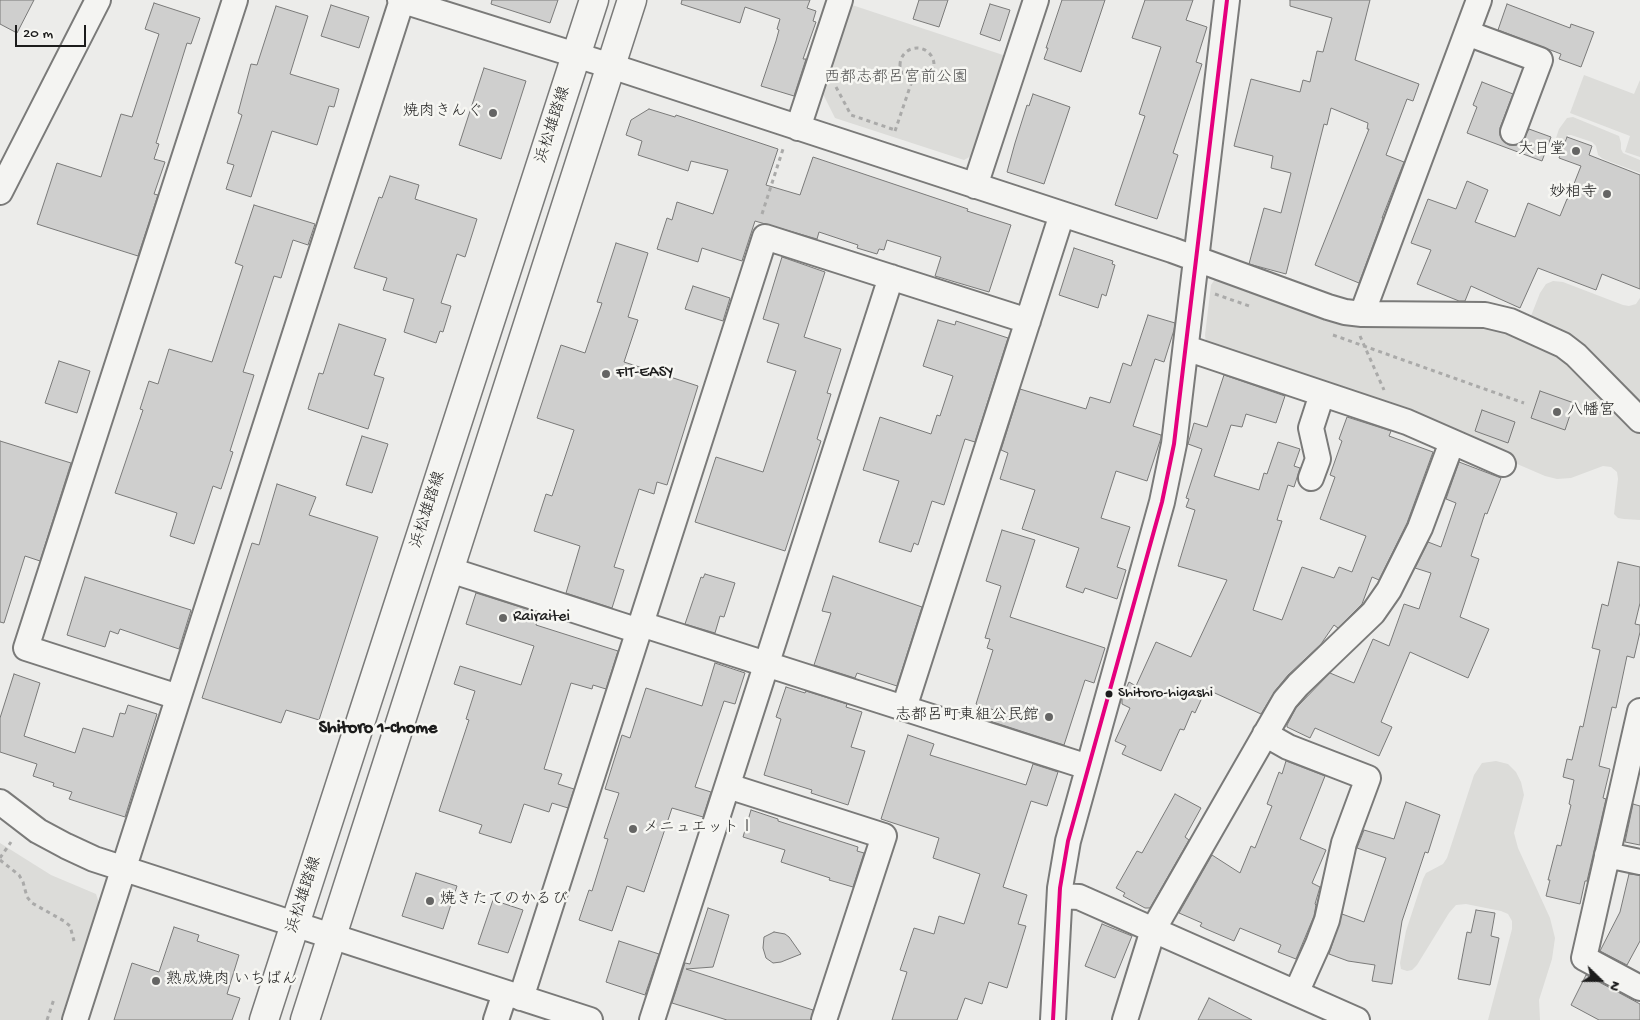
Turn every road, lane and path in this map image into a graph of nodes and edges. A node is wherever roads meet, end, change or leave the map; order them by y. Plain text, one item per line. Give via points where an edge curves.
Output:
1 (98, 0) edge
2 (235, 0) edge
3 (401, 0) edge
4 (594, 0) edge
5 (632, 0) edge
6 (840, 0) edge
7 (1036, 0) edge
8 (1227, 0) edge
9 (1479, 0) edge
10 (1467, 32) junction
11 (576, 55) junction
12 (611, 66) junction
13 (834, 80) dead end
14 (912, 81) junction
15 (896, 130) junction
16 (1513, 132) dead end
17 (792, 134) junction
18 (893, 137) dead end
19 (975, 186) junction
20 (0, 192) edge
21 (1062, 214) junction
22 (765, 237) junction
23 (1197, 258) junction
24 (891, 278) junction
25 (1213, 293) dead end
26 (1255, 308) dead end
27 (1362, 314) junction
28 (1028, 321) junction
29 (1328, 334) dead end
30 (1365, 347) junction
31 (1186, 348) junction
32 (1322, 394) junction
33 (1524, 402) dead end
34 (1397, 419) junction
35 (1640, 420) edge
36 (1452, 442) junction
37 (1503, 464) dead end
38 (1311, 478) dead end
39 (450, 570) junction
40 (640, 627) junction
41 (767, 664) junction
42 (178, 697) junction
43 (904, 708) junction
44 (1640, 711) edge
45 (1265, 734) junction
46 (1088, 766) junction
47 (728, 786) junction
48 (0, 802) edge
49 (11, 842) dead end
50 (1607, 855) junction
51 (0, 859) edge
52 (1640, 862) edge
53 (123, 870) junction
54 (1060, 896) junction
55 (295, 925) junction
56 (1153, 930) junction
57 (332, 937) junction
58 (72, 949) dead end
59 (1640, 988) edge
60 (56, 993) dead end
61 (1296, 993) junction
62 (513, 995) junction
63 (47, 1020) edge
64 (74, 1020) edge
65 (264, 1020) edge
66 (305, 1020) edge
67 (496, 1020) edge
68 (590, 1020) edge
69 (652, 1020) edge
70 (824, 1020) edge
71 (1053, 1020) edge
72 (1125, 1020) edge
73 (1356, 1020) edge

1 - 20 street
2 - 42 street via 26,648
3 - 11 street
3 - 42 street
4 - 11 main road, 浜松雄踏線
5 - 12 main road
6 - 17 street
7 - 19 street
8 - 23 street
9 - 10 street
10 - 16 street via 1540,60
10 - 27 street
11 - 12 street
11 - 55 main road, 浜松雄踏線
12 - 17 street
12 - 39 main road
13 - 15 path via 851,115
14 - 14 path via 902,72 901,60 910,50 923,48 932,57 933,70 925,80
14 - 15 path
15 - 18 path
17 - 19 street
17 - 22 path via 758,226
19 - 21 street
21 - 23 street
21 - 28 street
22 - 24 street
22 - 40 street
23 - 27 street via 1328,307
23 - 31 street
24 - 28 street
24 - 41 street
25 - 26 path
27 - 30 path via 1358,324
27 - 35 street via 1485,315 1510,321 1563,345
28 - 43 street
29 - 30 path
30 - 33 path
30 - 34 path
31 - 32 street
31 - 46 street via 1174,444 1162,502
32 - 34 street
32 - 38 street via 1311,428 1318,459
34 - 36 street
36 - 37 street
36 - 45 street via 1420,528 1382,602 1298,685
39 - 40 street
39 - 57 main road
40 - 41 street
40 - 62 street
41 - 43 street
41 - 47 street
42 - 53 street
43 - 46 street
44 - 50 street
45 - 56 street
45 - 61 street via 1288,747 1368,778 1344,843 1318,944
46 - 54 street via 1068,841
47 - 69 street
47 - 70 street via 884,836
48 - 53 street via 38,831
49 - 51 path
50 - 52 street
50 - 59 street via 1584,958
51 - 58 path via 19,875 32,903 70,926 74,941
53 - 55 street
53 - 64 street
54 - 56 street via 1079,897
54 - 71 street
55 - 57 street
55 - 65 main road, 浜松雄踏線
56 - 61 street
56 - 72 street
57 - 62 street
57 - 66 main road
60 - 63 path
61 - 73 street
62 - 67 street
62 - 68 street

